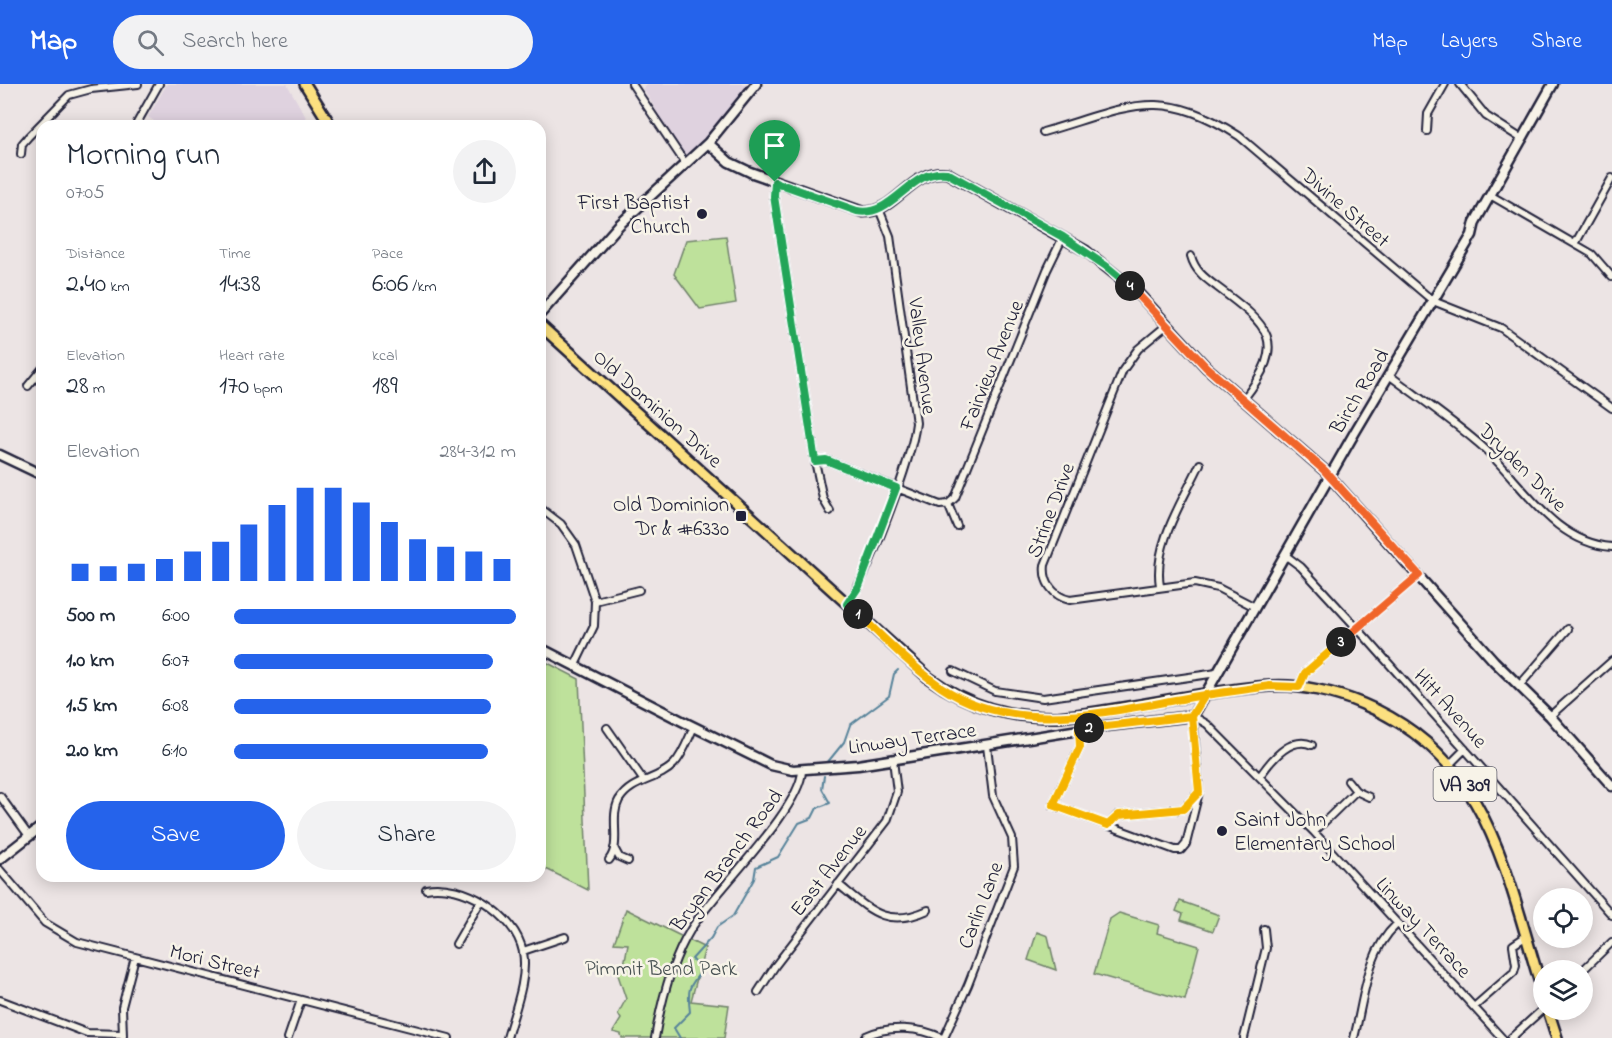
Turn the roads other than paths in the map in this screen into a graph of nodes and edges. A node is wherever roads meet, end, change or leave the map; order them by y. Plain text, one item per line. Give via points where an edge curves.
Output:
1 (138, 84) edge
2 (159, 84) edge
3 (305, 84) edge
4 (632, 84) edge
5 (756, 84) edge
6 (1445, 84) edge
7 (1460, 84) edge
8 (1554, 84) edge
9 (45, 120) edge
10 (139, 120) edge
11 (327, 120) edge
12 (36, 129) edge
13 (1426, 131) dead end
14 (1043, 132) dead end
15 (1522, 139) junction
16 (708, 142) junction
17 (21, 154) dead end
18 (685, 163) junction
19 (1612, 178) edge
20 (775, 182) junction
21 (1490, 195) junction
22 (879, 209) junction
23 (1063, 237) junction
24 (1575, 244) junction
25 (1191, 256) dead end
26 (1612, 277) edge
27 (1433, 301) junction
28 (546, 308) edge
29 (1167, 325) junction
30 (546, 330) edge
31 (1389, 375) junction
32 (36, 376) edge
33 (28, 386) dead end
34 (1243, 400) junction
35 (1612, 408) edge
36 (0, 455) edge
37 (815, 461) junction
38 (1200, 464) dead end
39 (36, 472) edge
40 (1330, 477) junction
41 (896, 488) junction
42 (948, 504) junction
43 (830, 511) dead end
44 (546, 513) edge
45 (957, 526) dead end
46 (1612, 547) edge
47 (1284, 555) junction
48 (1419, 575) junction
49 (1160, 586) junction
50 (639, 590) dead end
51 (595, 601) junction
52 (847, 604) junction
53 (1255, 608) junction
54 (1357, 628) junction
55 (1568, 629) dead end
56 (546, 651) edge
57 (1612, 661) edge
58 (575, 664) junction
59 (952, 671) dead end
60 (1217, 674) junction
61 (1519, 686) junction
62 (1299, 687) junction
63 (1205, 695) junction
64 (1192, 716) junction
65 (1550, 716) junction
66 (694, 727) junction
67 (607, 728) dead end
68 (1079, 730) junction
69 (1312, 745) dead end
70 (987, 746) junction
71 (1465, 749) junction
72 (893, 760) junction
73 (1450, 764) junction
74 (802, 771) junction
75 (1260, 776) junction
76 (644, 781) junction
77 (1347, 781) dead end
78 (1612, 786) edge
79 (1199, 792) junction
80 (1356, 792) junction
81 (0, 796) edge
82 (1369, 798) dead end
83 (1108, 825) junction
84 (36, 831) edge
85 (1314, 832) junction
86 (30, 836) junction
87 (614, 848) junction
88 (0, 859) edge
89 (609, 860) dead end
90 (628, 861) dead end
91 (0, 870) edge
92 (838, 884) junction
93 (426, 889) dead end
94 (481, 901) junction
95 (928, 910) dead end
96 (1612, 915) edge
97 (1396, 925) junction
98 (1264, 929) dead end
99 (565, 937) dead end
100 (1525, 937) junction
101 (1612, 942) edge
102 (456, 944) dead end
103 (523, 951) junction
104 (135, 957) junction
105 (1593, 960) edge
106 (1533, 962) edge
107 (758, 992) dead end
108 (0, 1000) edge
109 (301, 1000) junction
110 (1474, 1007) junction
111 (1533, 1018) edge
112 (1551, 1020) edge
113 (123, 1036) edge
114 (866, 1036) dead end
115 (288, 1038) edge
116 (449, 1038) edge
117 (507, 1038) edge
118 (655, 1038) edge
119 (943, 1038) edge
120 (1244, 1038) edge
121 (1354, 1038) edge
122 (1502, 1038) edge
123 (1511, 1038) edge
124 (1557, 1038) edge

1 - 9 street via 69,95
2 - 10 street
3 - 11 main road
4 - 18 street
5 - 16 street
6 - 13 street via 1428,114
7 - 15 street via 1486,116
8 - 15 street, Birch Road
12 - 17 street via 22,144
14 - 27 street, Divine Street via 1147,102 1171,102 1193,108 1239,136
15 - 21 street, Birch Road
16 - 18 street
16 - 20 street via 729,162
18 - 28 street via 620,225
19 - 24 street
20 - 22 street via 857,211 869,213
20 - 37 street
21 - 24 street
21 - 27 street, Birch Road via 1472,235
22 - 23 street via 921,177 947,173
22 - 41 street, Valley Avenue via 890,236 916,423
23 - 29 street via 1119,276
23 - 42 street, Fairview Avenue via 955,498
24 - 26 street via 1592,254
25 - 34 street via 1202,275 1254,314 1267,336 1267,364
27 - 31 street, Birch Road
27 - 35 street, Divine Street via 1502,328
29 - 34 street
29 - 49 street, Strine Drive via 1138,350 1123,370 1044,571 1052,590 1070,600
30 - 52 main road, Old Dominion Drive / VA 309
31 - 40 street, Birch Road
31 - 46 street, Dryden Drive via 1478,442 1560,529 1581,540
32 - 33 street
34 - 40 street
36 - 39 street
37 - 41 street via 826,460
37 - 43 street
38 - 49 street via 1163,544
40 - 47 street, Birch Road
40 - 48 street
41 - 42 street via 940,505
41 - 52 street, Valley Avenue via 859,586
42 - 45 street
44 - 51 street via 561,524 576,545
47 - 53 street, Birch Road
47 - 54 street, Hitt Avenue via 1301,567
48 - 54 street
48 - 61 street
49 - 53 street, Strine Drive via 1208,585
50 - 51 street
51 - 58 street via 594,626
52 - 63 main road, Old Dominion Drive / VA 309 via 942,687 970,703 1002,713 1058,717
53 - 60 street, Birch Road
54 - 62 street via 1305,673
54 - 71 street, Hitt Avenue
55 - 61 street
56 - 58 street, Linway Terrace
57 - 65 street
58 - 66 street, Linway Terrace
59 - 60 street via 995,691 1043,698
60 - 63 street, Birch Road
61 - 65 street
62 - 63 main road, Old Dominion Drive / VA 309 via 1270,686
62 - 73 main road, Old Dominion Drive / VA 309 via 1346,698 1385,714 1422,738
63 - 64 street, Birch Road
64 - 68 street, Linway Terrace
64 - 75 street, Linway Terrace via 1207,724
64 - 79 street
65 - 78 street
66 - 74 street, Linway Terrace via 771,765
66 - 76 street via 674,765
67 - 76 street
68 - 70 street, Linway Terrace
68 - 83 street via 1080,747 1053,805
69 - 75 street via 1300,741 1291,745
70 - 72 street, Linway Terrace
70 - 119 street, Carlin Lane via 993,796 1012,838 1014,866 1009,886
71 - 73 street
71 - 96 street, Hitt Avenue
72 - 74 street, Linway Terrace
72 - 92 street, East Avenue via 897,792 892,812
73 - 100 main road, Old Dominion Drive / VA 309 via 1471,791 1488,824
74 - 118 street, Bryan Branch Road via 798,789 786,810 684,941
75 - 85 street, Linway Terrace
76 - 87 street via 620,800 614,816
77 - 80 street
79 - 83 street via 1183,809 1119,815
79 - 83 street via 1181,850
80 - 82 street
80 - 85 street
81 - 86 street
84 - 86 street
85 - 97 street, Linway Terrace
86 - 88 street
87 - 89 street
87 - 90 street
91 - 104 street, Mori Street via 55,931 77,942
92 - 95 street via 884,917 902,920
92 - 107 street, East Avenue
93 - 94 street via 454,888
94 - 102 street
94 - 103 street via 504,920
97 - 110 street, Linway Terrace
97 - 121 street via 1375,954
98 - 120 street via 1266,948
99 - 103 street
100 - 106 main road, Old Dominion Drive / VA 309
100 - 110 street via 1513,945 1514,972
101 - 105 street
103 - 117 street via 522,981
104 - 109 street, Mori Street
104 - 113 street via 122,1007
108 - 113 street via 87,1033
109 - 115 street
109 - 116 street, Mori Street
110 - 122 street, Linway Terrace
111 - 123 street
112 - 124 main road
114 - 119 street via 889,1028

